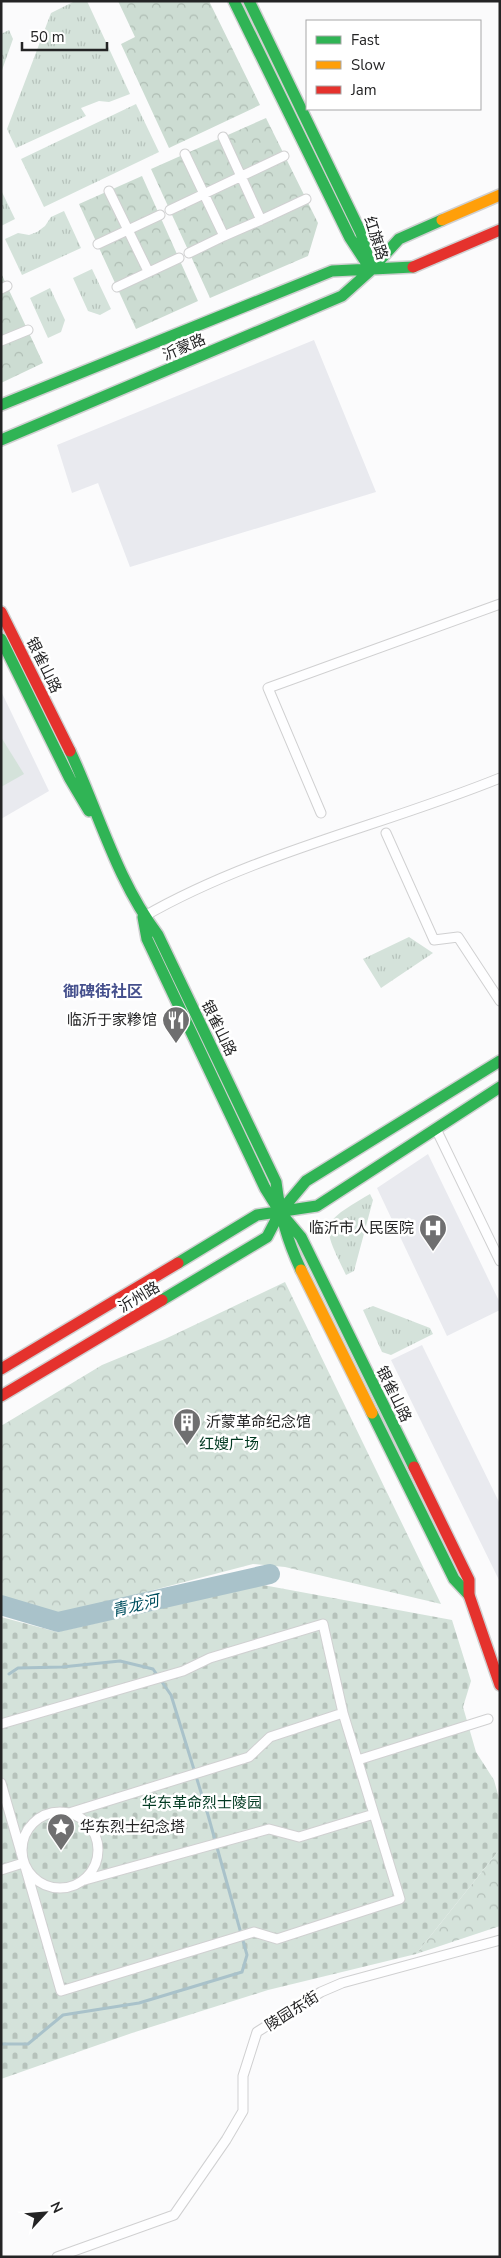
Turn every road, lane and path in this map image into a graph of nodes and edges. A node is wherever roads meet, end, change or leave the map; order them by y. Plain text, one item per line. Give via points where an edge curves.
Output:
1 (234, 1) edge
2 (249, 1) edge
3 (223, 137) dead end
4 (185, 154) dead end
5 (284, 156) dead end
6 (241, 177) junction
7 (109, 191) dead end
8 (204, 194) junction
9 (500, 195) edge
10 (306, 199) dead end
11 (170, 210) dead end
12 (160, 215) dead end
13 (261, 220) junction
14 (128, 230) junction
15 (500, 230) edge
16 (224, 236) junction
17 (98, 244) dead end
18 (189, 253) dead end
19 (179, 258) dead end
20 (371, 270) junction
21 (148, 272) junction
22 (117, 287) dead end
23 (28, 330) dead end
24 (1, 341) edge
25 (1, 405) edge
26 (1, 440) edge
27 (500, 604) edge
28 (1, 612) edge
29 (1, 639) edge
30 (500, 778) edge
31 (321, 813) dead end
32 (386, 833) dead end
33 (107, 841) junction
34 (143, 918) junction
35 (500, 1002) edge
36 (500, 1061) edge
37 (500, 1087) edge
38 (436, 1129) junction
39 (280, 1212) junction
40 (500, 1261) edge
41 (1, 1369) edge
42 (1, 1396) edge
43 (498, 1668) edge
44 (500, 1685) edge
45 (343, 1713) junction
46 (488, 1719) dead end
47 (1, 1724) edge
48 (358, 1760) junction
49 (1, 1783) edge
50 (69, 1812) junction
51 (374, 1814) junction
52 (23, 1863) junction
53 (1, 1870) edge
54 (84, 1880) junction
55 (500, 1940) edge
56 (57, 2257) edge

1 - 20 main road, 红旗路 via 350,238
2 - 20 main road, 红旗路 via 361,233
3 - 6 street
4 - 8 street
5 - 6 street
6 - 8 street
6 - 13 street
7 - 14 street
8 - 11 street
8 - 16 street
9 - 20 main road, 沂蒙路 via 399,239
10 - 13 street
12 - 14 street
13 - 16 street
14 - 17 street
14 - 21 street
15 - 20 main road, 沂蒙路 via 412,268
16 - 18 street
19 - 21 street
20 - 25 main road, 沂蒙路 via 332,271
20 - 26 main road, 沂蒙路 via 342,296
21 - 22 street
23 - 24 street
27 - 31 street via 268,688
28 - 33 main road, 银雀山路 via 81,774
29 - 33 main road, 银雀山路 via 70,779
30 - 34 street via 220,879 163,905
32 - 35 street via 434,940 458,937
33 - 34 main road, 银雀山路
34 - 39 main road, 银雀山路 via 158,935 276,1182
36 - 39 main road, 沂州路 via 306,1181
37 - 38 main road, 沂州路
38 - 39 main road, 沂州路 via 317,1206
38 - 40 street
39 - 41 main road, 沂州路 via 256,1215
39 - 42 main road, 沂州路 via 268,1237
39 - 43 main road, 银雀山路 via 289,1245 454,1579 469,1595
43 - 44 main road, 银雀山路
45 - 47 street via 323,1624 210,1658 183,1671
45 - 48 street
45 - 50 street via 270,1737 249,1757
46 - 48 street
48 - 51 street
49 - 52 street
50 - 52 street via 58,1811 36,1819 23,1838
50 - 54 street via 80,1817 96,1836 97,1860
51 - 52 street via 400,1899 277,1939 254,1932 61,1991
51 - 54 street via 299,1837 269,1828
52 - 53 street
52 - 54 street via 37,1882 48,1887 61,1889
55 - 56 street, 陵园东街 via 342,1984 321,1992 257,2032 243,2076 242,2111 174,2215

